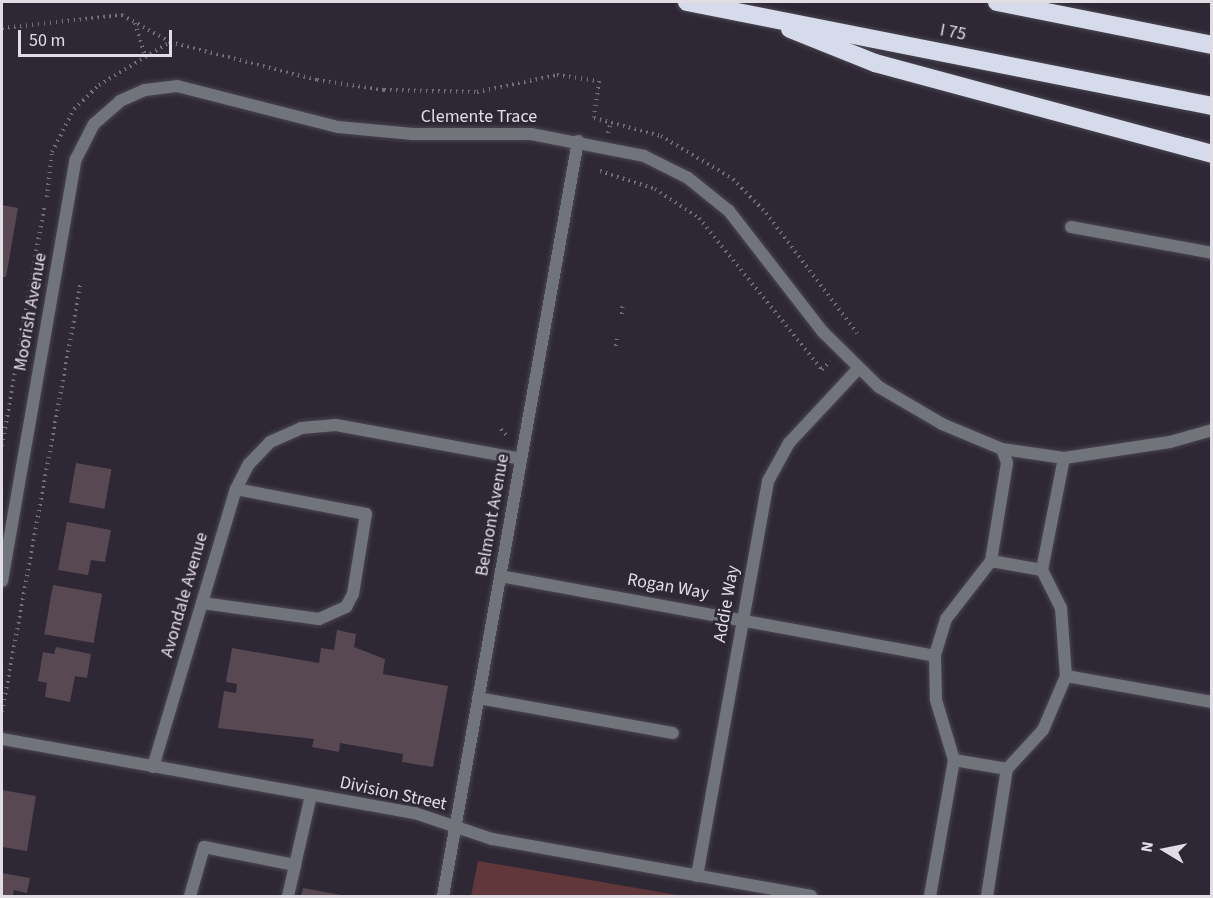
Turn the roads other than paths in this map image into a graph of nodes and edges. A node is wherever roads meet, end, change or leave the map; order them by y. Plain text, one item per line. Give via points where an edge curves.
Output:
1 (687, 2) edge
2 (997, 2) edge
3 (770, 18) junction
4 (1212, 45) edge
5 (1212, 106) edge
6 (94, 124) joint
7 (578, 141) junction
8 (1212, 154) edge
9 (1071, 227) dead end
10 (1212, 253) edge
11 (858, 369) junction
12 (1212, 429) edge
13 (1002, 449) junction
14 (1064, 458) junction
15 (521, 459) junction
16 (236, 489) junction
17 (991, 561) junction
18 (1042, 570) junction
19 (500, 576) junction
20 (2, 580) edge
21 (202, 603) junction
22 (743, 618) junction
23 (935, 656) junction
24 (1066, 676) junction
25 (478, 698) junction
26 (1212, 702) edge
27 (673, 733) dead end
28 (2, 739) edge
29 (954, 760) junction
30 (153, 767) junction
31 (1007, 769) junction
32 (311, 795) junction
33 (455, 826) junction
34 (295, 865) junction
35 (697, 876) junction
36 (191, 896) edge
37 (288, 897) edge
38 (443, 897) edge
39 (811, 897) edge
40 (930, 897) edge
41 (987, 897) edge

1 - 3 highway, I 75
2 - 4 highway
3 - 5 highway, I 75
3 - 8 highway via 826,47 875,63
6 - 7 street, Clemente Trace via 132,95 177,86 349,129 431,135 517,132
6 - 20 street, Moorish Avenue via 75,165
7 - 11 street, Clemente Trace via 652,159 716,198
7 - 15 street, Belmont Avenue
9 - 10 street
11 - 13 street, Clemente Trace via 893,398
11 - 22 street, Addie Way via 773,467
12 - 14 street, Clemente Trace via 1170,442
13 - 14 street, Clemente Trace
13 - 17 street via 1007,463
14 - 18 street
15 - 16 street, Avondale Avenue via 336,425 301,428 270,442 249,464
15 - 19 street, Belmont Avenue
16 - 21 street, Avondale Avenue
16 - 21 street via 366,514 353,594 346,607 319,619
17 - 18 street
17 - 23 street via 946,619
18 - 24 street via 1061,608
19 - 22 street, Rogan Way
19 - 25 street, Belmont Avenue
21 - 30 street, Avondale Avenue
22 - 23 street, Rogan Way
22 - 35 street, Addie Way
23 - 29 street via 936,700
24 - 26 street
24 - 31 street via 1043,730
25 - 27 street
25 - 33 street, Belmont Avenue
28 - 30 street, Division Street
29 - 31 street
29 - 40 street
30 - 32 street, Division Street
31 - 41 street
32 - 33 street, Division Street
32 - 34 street
33 - 35 street, Division Street via 492,839
33 - 38 street, Belmont Avenue
34 - 36 street via 204,847
34 - 37 street
35 - 39 street, Division Street

